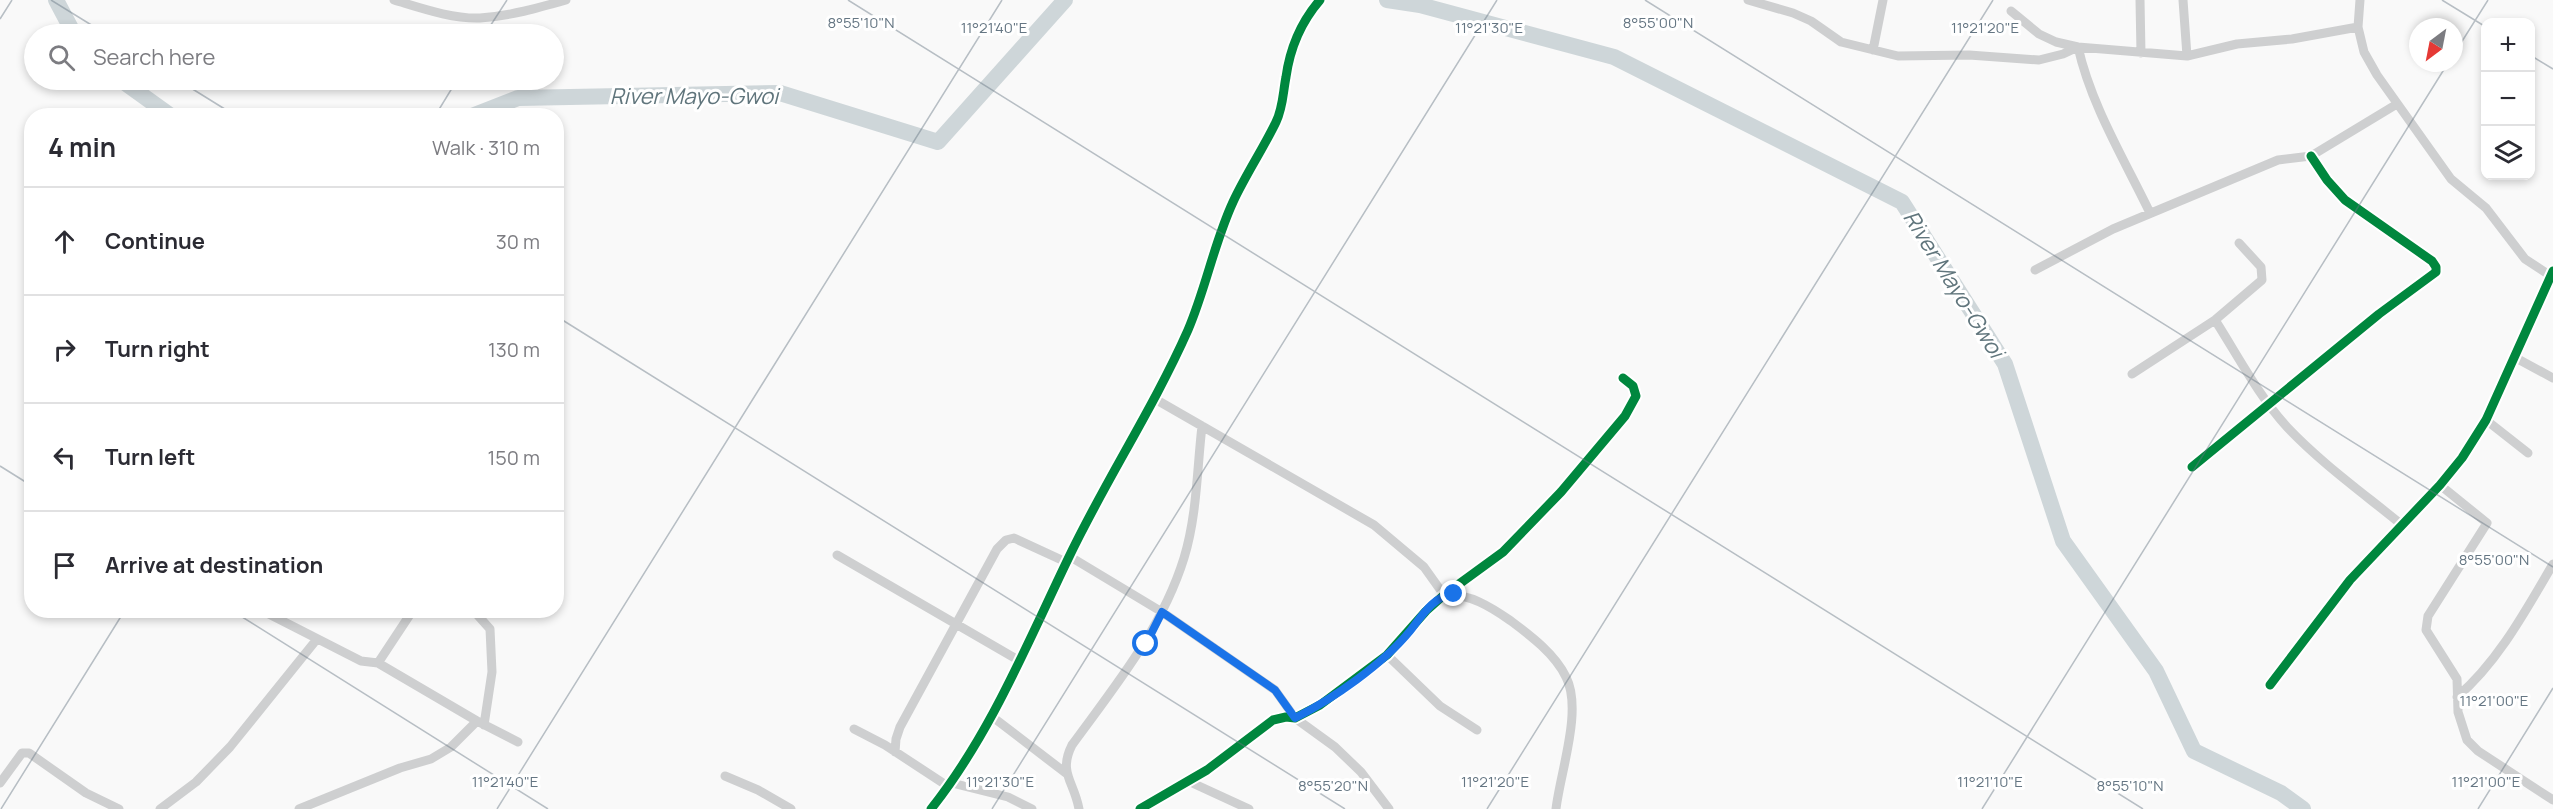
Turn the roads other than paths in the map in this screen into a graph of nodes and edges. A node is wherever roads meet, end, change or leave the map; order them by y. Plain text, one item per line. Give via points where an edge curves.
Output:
1 (394, 0) edge
2 (436, 0) edge
3 (566, 0) edge
4 (1320, 0) edge
5 (1748, 0) edge
6 (1883, 0) edge
7 (2140, 0) edge
8 (2182, 0) edge
9 (2360, 0) edge
10 (434, 11) junction
11 (2011, 11) dead end
12 (2358, 27) junction
13 (2078, 47) junction
14 (1873, 50) junction
15 (2141, 53) junction
16 (2187, 56) junction
17 (2397, 104) junction
18 (2311, 156) junction
19 (2150, 213) junction
20 (2239, 243) dead end
21 (2035, 270) dead end
22 (2552, 274) edge
23 (2215, 320) junction
24 (2516, 358) junction
25 (2132, 374) dead end
26 (1623, 378) dead end
27 (2553, 378) edge
28 (1155, 399) junction
29 (2268, 404) junction
30 (2486, 420) junction
31 (1202, 426) junction
32 (2528, 453) dead end
33 (2192, 467) dead end
34 (2440, 485) junction
35 (2402, 525) junction
36 (837, 555) dead end
37 (1067, 559) junction
38 (2553, 564) edge
39 (2549, 581) edge
40 (1444, 595) junction
41 (1162, 612) junction
42 (276, 618) edge
43 (408, 618) edge
44 (480, 618) edge
45 (956, 624) junction
46 (317, 639) junction
47 (1387, 655) junction
48 (1020, 661) junction
49 (378, 663) junction
50 (2270, 685) dead end
51 (2457, 698) junction
52 (990, 715) junction
53 (1295, 718) junction
54 (480, 723) junction
55 (854, 729) dead end
56 (1477, 730) dead end
57 (518, 742) dead end
58 (895, 752) junction
59 (725, 776) dead end
60 (1069, 776) junction
61 (1188, 781) junction
62 (0, 783) edge
63 (950, 785) junction
64 (2553, 800) edge
65 (119, 809) edge
66 (160, 809) edge
67 (299, 809) edge
68 (791, 809) edge
69 (931, 809) edge
70 (1032, 809) edge
71 (1079, 809) edge
72 (1140, 809) edge
73 (1249, 809) edge
74 (1389, 809) edge
75 (1556, 809) edge

1 - 10 street
2 - 10 street
3 - 10 street via 525,12 478,18
4 - 28 street via 1296,38 1277,119 1233,202 1209,263 1200,299
5 - 14 street via 1793,13 1841,42
6 - 14 street
7 - 15 street
8 - 16 street
9 - 12 street
11 - 13 street via 2039,34
12 - 16 street via 2237,44
12 - 17 street via 2364,52
13 - 14 street via 2039,60 1969,55 1898,56
13 - 15 street
13 - 19 street via 2083,71
15 - 16 street
17 - 18 street
17 - 22 street via 2451,179 2486,208 2525,259
18 - 19 street via 2278,160
18 - 29 street via 2345,200 2432,261 2436,272
19 - 21 street
20 - 23 street via 2261,267 2262,280
22 - 24 street
23 - 25 street
23 - 29 street
24 - 27 street
24 - 30 street
26 - 40 street via 1633,386 1636,396 1618,424 1561,492 1503,552
28 - 31 street
28 - 37 street
29 - 33 street
29 - 35 street via 2314,453
30 - 32 street
30 - 34 street
31 - 40 street via 1374,525 1424,567
31 - 41 street via 1190,532 1173,590
34 - 35 street
34 - 51 street via 2487,523 2428,616 2426,630 2457,679
35 - 50 street via 2350,580
36 - 45 street
37 - 41 street
37 - 45 street via 1014,538 1006,540 997,549
37 - 48 street
38 - 39 street
39 - 51 street via 2477,680
40 - 47 street
40 - 75 street via 1454,594 1488,605 1529,634 1567,678 1572,702 1570,729
41 - 53 street via 1275,690
41 - 60 street via 1146,644 1072,745 1065,767
42 - 46 street
43 - 49 street
44 - 54 street via 490,629 492,672
45 - 48 street
45 - 58 street via 900,727
46 - 49 street via 361,661
46 - 66 street via 230,747 196,782
47 - 53 street via 1320,705
47 - 56 street via 1440,706
48 - 52 street
49 - 54 street
51 - 64 street via 2467,740
52 - 60 street
52 - 63 street
53 - 61 street via 1273,720
53 - 74 street via 1361,772
54 - 57 street
54 - 67 street via 431,759
55 - 58 street
58 - 63 street
59 - 68 street
60 - 71 street
61 - 72 street
61 - 73 street
62 - 65 street via 22,753 29,753 86,793
63 - 69 street
63 - 70 street via 1008,797

